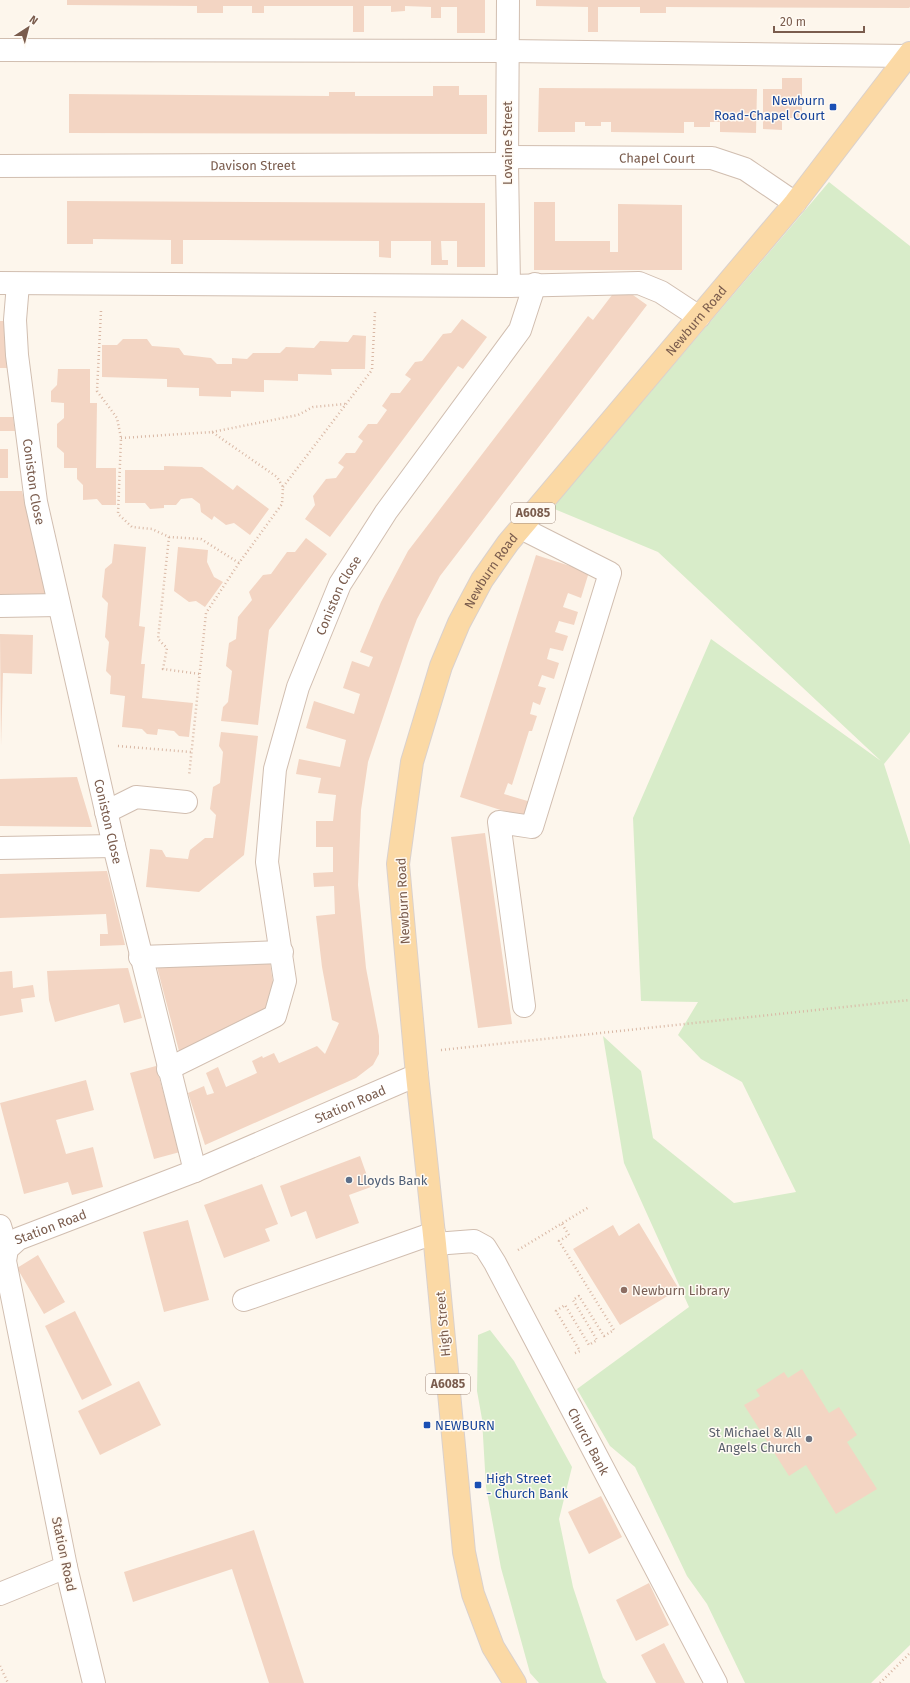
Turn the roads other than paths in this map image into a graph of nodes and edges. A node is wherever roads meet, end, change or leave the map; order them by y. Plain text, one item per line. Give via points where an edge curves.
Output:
1 (508, 0) edge
2 (0, 50) edge
3 (508, 51) junction
4 (909, 55) edge
5 (507, 161) junction
6 (0, 166) edge
7 (795, 204) junction
8 (9, 283) edge
9 (535, 284) junction
10 (509, 286) junction
11 (699, 317) junction
12 (521, 528) junction
13 (59, 605) junction
14 (0, 606) edge
15 (186, 802) road end
16 (106, 812) junction
17 (114, 846) junction
18 (0, 848) edge
19 (282, 952) junction
20 (140, 957) junction
21 (524, 1006) dead end
22 (168, 1069) junction
23 (417, 1075) junction
24 (195, 1171) junction
25 (0, 1226) edge
26 (435, 1238) junction
27 (7, 1249) junction
28 (244, 1300) dead end
29 (66, 1567) junction
30 (0, 1594) edge
31 (94, 1683) edge
32 (515, 1683) edge
33 (716, 1683) edge

1 - 3 street, Lovaine Street
2 - 3 street
3 - 4 street
3 - 5 street, Lovaine Street
4 - 7 main road, Newburn Road / A6085
5 - 6 street, Davison Street
5 - 7 street, Chapel Court via 712,158 745,170
5 - 10 street, Lovaine Street
7 - 11 main road, Newburn Road / A6085
8 - 10 street
8 - 13 street, Coniston Close via 36,502
9 - 10 street
9 - 11 street via 639,283 661,292
9 - 19 street, Coniston Close via 520,330 386,512 340,584 298,687 275,769 267,862
11 - 12 main road, Newburn Road / A6085
12 - 21 street via 610,572 532,827 499,822
12 - 23 main road, Newburn Road / A6085 via 482,580 459,623 441,666 412,762 398,864
13 - 14 street
13 - 16 street, Coniston Close
15 - 16 street via 136,797
16 - 17 street, Coniston Close
17 - 18 street
17 - 20 street, Coniston Close
19 - 20 street
19 - 22 street, Coniston Close via 285,980 275,1016
20 - 22 street, Coniston Close
22 - 24 street, Coniston Close
23 - 24 street, Station Road
23 - 26 main road, High Street / A6085
24 - 27 street, Station Road via 18,1239
25 - 27 street
26 - 28 street, Church Bank
26 - 32 main road, High Street / A6085 via 464,1552 475,1600 493,1647
26 - 33 street, Church Bank via 474,1241 485,1247
27 - 29 street, Station Road via 5,1261
29 - 30 street
29 - 31 street, Station Road

